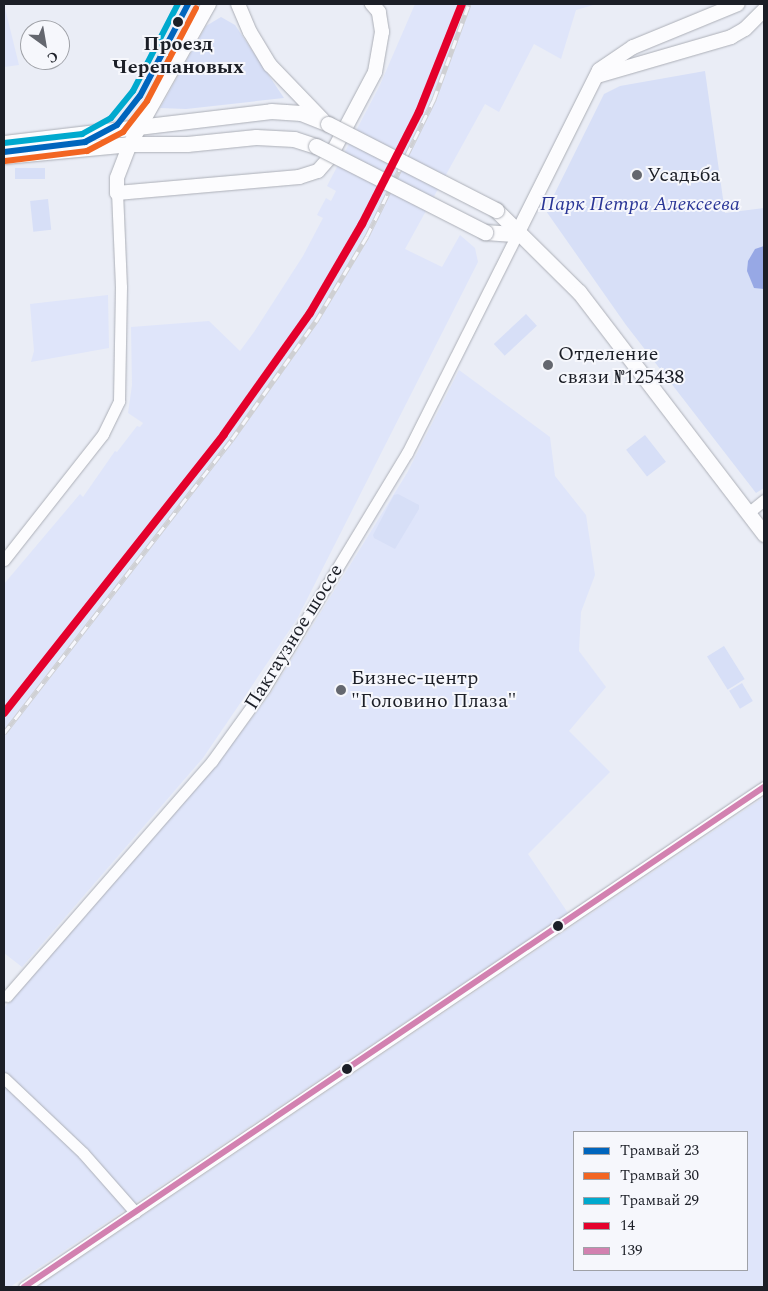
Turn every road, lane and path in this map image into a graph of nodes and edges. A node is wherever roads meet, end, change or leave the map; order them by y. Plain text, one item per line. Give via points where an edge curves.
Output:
1 (209, 4) edge
2 (238, 4) edge
3 (738, 4) edge
4 (375, 5) edge
5 (764, 10) edge
6 (595, 78) junction
7 (328, 124) junction
8 (141, 126) junction
9 (4, 143) edge
10 (130, 144) junction
11 (4, 156) edge
12 (116, 193) junction
13 (518, 234) junction
14 (764, 500) edge
15 (748, 513) junction
16 (764, 534) edge
17 (4, 560) edge
18 (764, 786) edge
19 (7, 996) dead end
20 (4, 1078) edge
21 (135, 1212) junction
22 (24, 1287) edge

1 - 8 street
2 - 7 street via 270,65 298,98
3 - 6 street via 617,55
4 - 12 street via 382,32 375,72 330,157 318,171 299,177
5 - 6 street via 745,29 731,37 614,69
6 - 13 street
7 - 8 main road via 301,113 271,111
7 - 13 main road, bridge via 496,210
8 - 9 main road
8 - 10 street
10 - 11 main road
10 - 12 street via 117,178
10 - 13 main road, bridge via 294,139 316,146 485,232
12 - 17 street via 121,287 119,401 103,434
13 - 15 main road via 539,250 582,296
13 - 19 street, Пакгаузное шоссе via 407,453 264,689 212,760
14 - 15 street
15 - 16 main road
18 - 21 street
20 - 21 street via 83,1153
21 - 22 street

